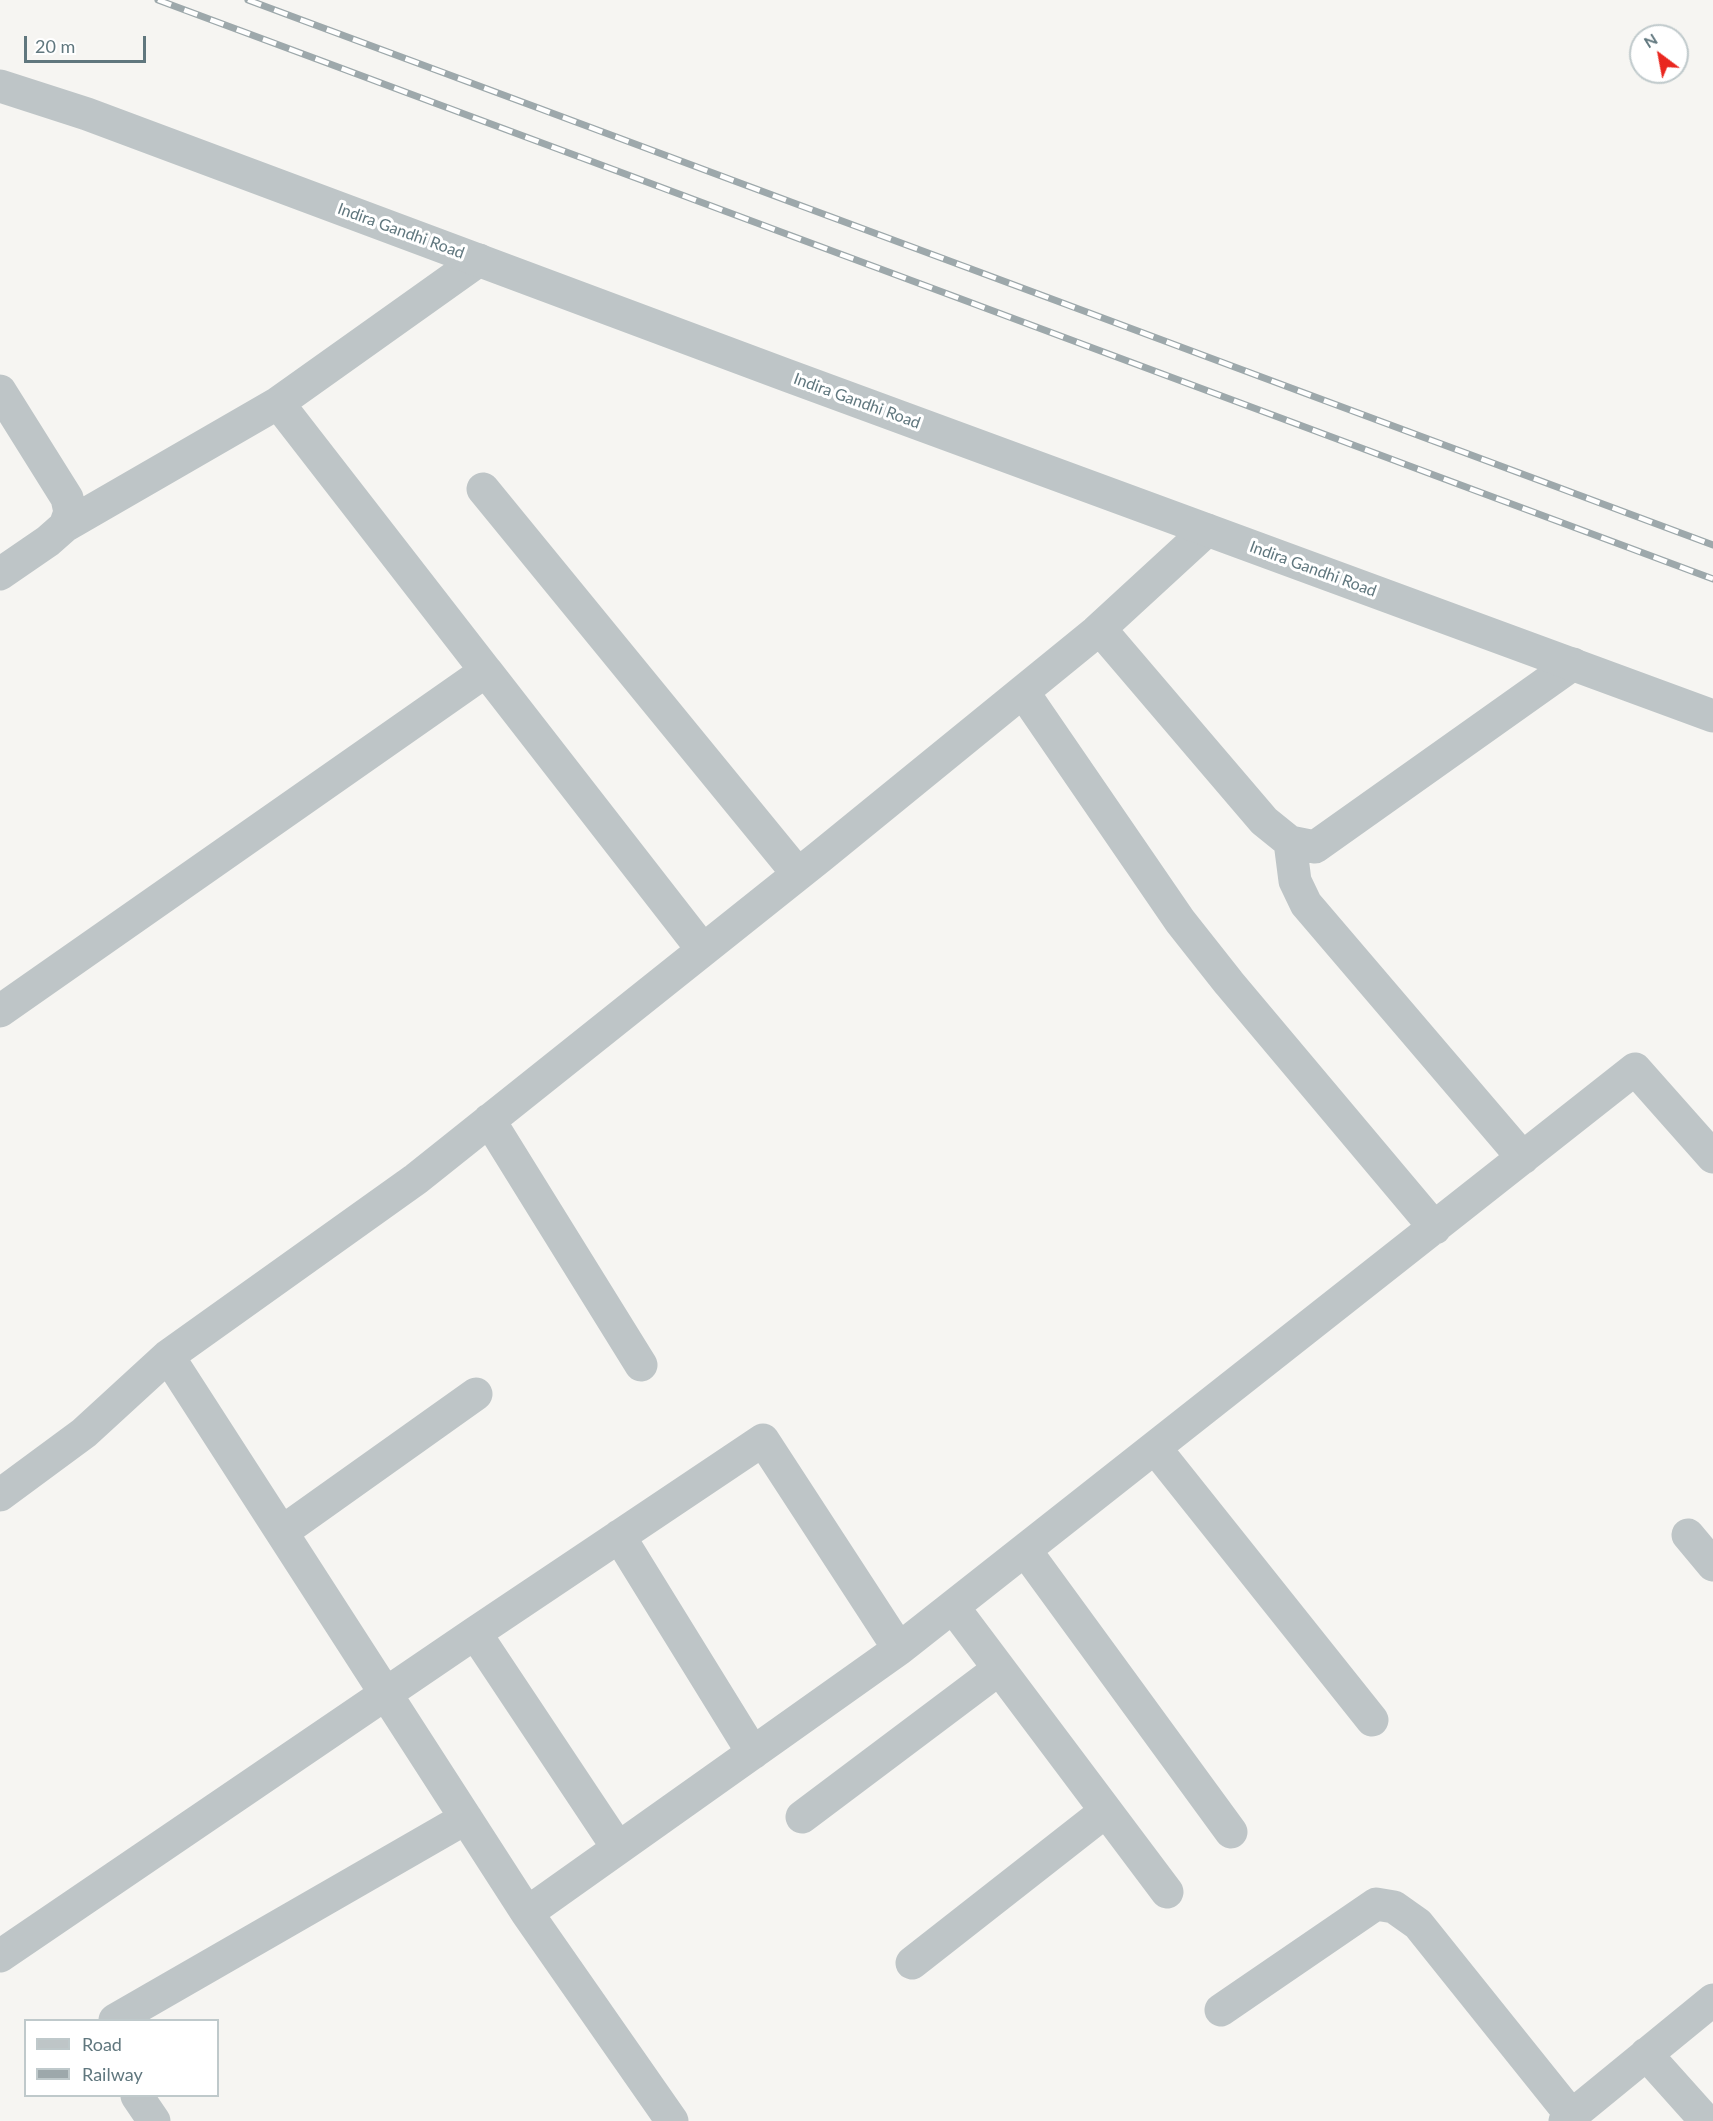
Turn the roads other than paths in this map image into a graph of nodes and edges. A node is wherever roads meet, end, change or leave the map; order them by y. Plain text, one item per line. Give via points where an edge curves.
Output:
1 (0, 86) edge
2 (479, 260) junction
3 (0, 391) edge
4 (278, 404) junction
5 (483, 489) dead end
6 (65, 526) junction
7 (1207, 530) junction
8 (0, 574) edge
9 (1100, 629) junction
10 (1573, 664) junction
11 (486, 671) junction
12 (1023, 692) junction
13 (1713, 716) edge
14 (1290, 842) junction
15 (798, 874) junction
16 (703, 950) junction
17 (0, 1011) edge
18 (489, 1120) junction
19 (1713, 1157) edge
20 (1523, 1158) junction
21 (1435, 1228) junction
22 (168, 1356) junction
23 (640, 1365) dead end
24 (476, 1394) dead end
25 (1155, 1448) junction
26 (0, 1495) edge
27 (282, 1532) junction
28 (1688, 1535) dead end
29 (619, 1536) junction
30 (1025, 1550) junction
31 (1713, 1565) edge
32 (953, 1607) junction
33 (475, 1633) junction
34 (899, 1649) junction
35 (999, 1669) junction
36 (386, 1693) junction
37 (1372, 1720) dead end
38 (753, 1753) junction
39 (1106, 1811) junction
40 (802, 1817) dead end
41 (466, 1818) junction
42 (1231, 1832) dead end
43 (618, 1848) junction
44 (1167, 1892) dead end
45 (527, 1913) junction
46 (4, 1945) edge
47 (912, 1963) dead end
48 (1713, 2000) edge
49 (1221, 2010) dead end
50 (117, 2019) edge
51 (1646, 2054) junction
52 (138, 2097) edge
53 (1568, 2118) edge
54 (154, 2121) edge
55 (672, 2121) edge
56 (1706, 2121) edge

1 - 2 street, Indira Gandhi Road via 98,118
2 - 4 street
2 - 7 street, Indira Gandhi Road
3 - 6 street via 67,498 70,512
4 - 6 street
4 - 11 street
5 - 15 street
6 - 8 street
7 - 9 street
7 - 10 street, Indira Gandhi Road
9 - 12 street
9 - 14 street via 1264,821
10 - 13 street, Indira Gandhi Road
10 - 14 street via 1314,847
11 - 16 street
11 - 17 street
12 - 15 street
12 - 21 street via 1180,921
14 - 20 street via 1295,881 1305,904
15 - 16 street
16 - 18 street
18 - 22 street via 416,1179
18 - 23 street
19 - 20 street via 1635,1070
20 - 21 street
21 - 25 street
22 - 26 street via 84,1433
22 - 27 street
24 - 27 street
25 - 30 street
25 - 37 street
27 - 36 street
28 - 31 street
29 - 33 street
29 - 34 street via 763,1440
29 - 38 street
30 - 32 street
30 - 42 street
32 - 34 street
32 - 35 street
33 - 36 street
33 - 43 street
34 - 38 street
35 - 39 street
35 - 40 street
36 - 41 street
36 - 46 street
38 - 43 street
39 - 44 street
39 - 47 street
41 - 45 street
41 - 50 street
43 - 45 street
45 - 55 street
48 - 51 street
49 - 53 street via 1376,1904 1394,1907 1418,1924
51 - 53 street
51 - 56 street
52 - 54 street

